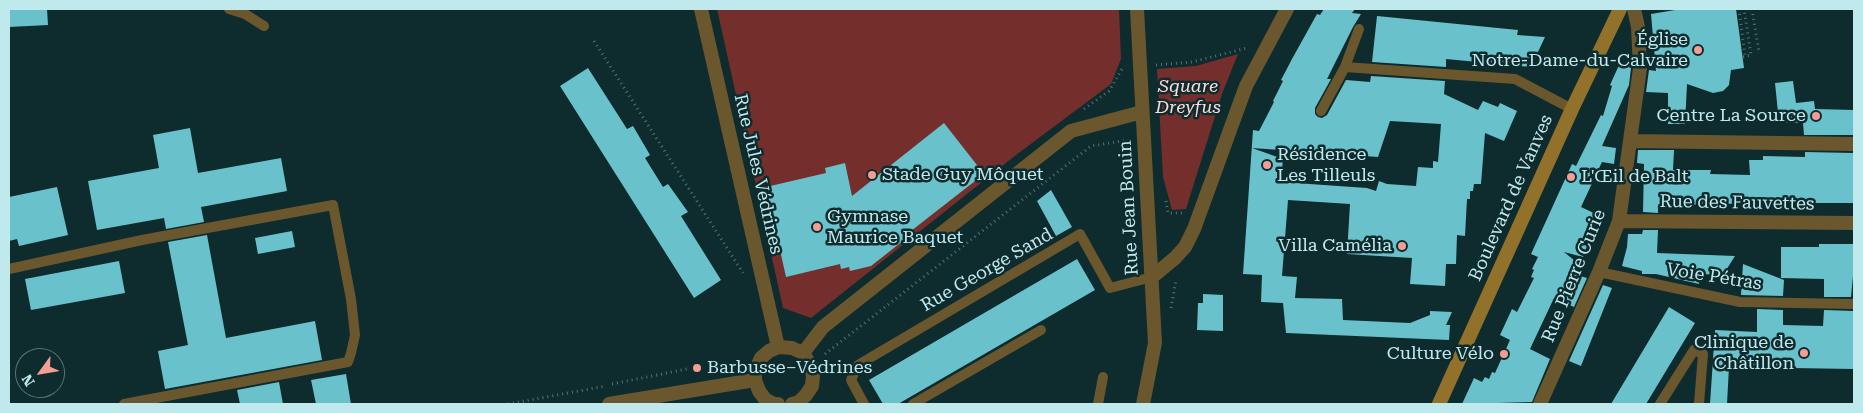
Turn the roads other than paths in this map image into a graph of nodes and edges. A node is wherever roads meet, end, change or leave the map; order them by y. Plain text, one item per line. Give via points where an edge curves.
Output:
1 (229, 9) edge
2 (701, 9) edge
3 (1137, 9) edge
4 (1287, 9) edge
5 (1620, 9) edge
6 (1634, 9) edge
7 (264, 26) dead end
8 (1360, 29) dead end
9 (1346, 66) junction
10 (1572, 109) junction
11 (1321, 111) dead end
12 (1142, 112) junction
13 (1631, 141) junction
14 (1854, 144) edge
15 (1620, 220) junction
16 (1854, 223) edge
17 (9, 269) edge
18 (1599, 272) junction
19 (1152, 277) junction
20 (1854, 304) edge
21 (1041, 330) dead end
22 (778, 347) junction
23 (807, 359) junction
24 (1103, 377) dead end
25 (755, 380) junction
26 (799, 403) edge
27 (124, 404) edge
28 (608, 404) edge
29 (778, 404) edge
30 (864, 404) edge
31 (913, 404) edge
32 (1098, 404) edge
33 (1143, 404) edge
34 (1438, 404) edge
35 (1540, 404) edge
36 (1660, 404) edge
37 (1699, 404) edge

1 - 7 lane
2 - 22 street, Rue Jules Védrines
3 - 12 street, Rue Jean Bouin
4 - 19 street via 1246,86 1185,247
5 - 10 main road, Boulevard de Vanves
6 - 13 street, Rue Pierre Curie via 1640,68
8 - 9 lane
9 - 10 lane via 1516,79
9 - 11 lane
10 - 34 main road, Boulevard de Vanves
12 - 19 street, Rue Jean Bouin
12 - 23 street via 1071,131 823,328
13 - 14 street
13 - 15 street, Rue Pierre Curie
15 - 16 street, Rue des Fauvettes
15 - 18 street, Rue Pierre Curie
17 - 27 lane via 142,240 333,205 355,335 348,362
18 - 20 lane, Voie Pétras via 1740,302
18 - 35 street, Rue Pierre Curie
19 - 30 lane, Rue George Sand via 1110,288 1080,234 858,365 851,380
19 - 33 street, Rue Jean Bouin via 1155,343
21 - 31 lane
22 - 23 street via 792,348
22 - 25 street via 761,358
23 - 26 street via 813,376 812,386
24 - 32 lane
25 - 28 street
25 - 29 street via 765,399
36 - 37 lane via 1694,350 1703,354

